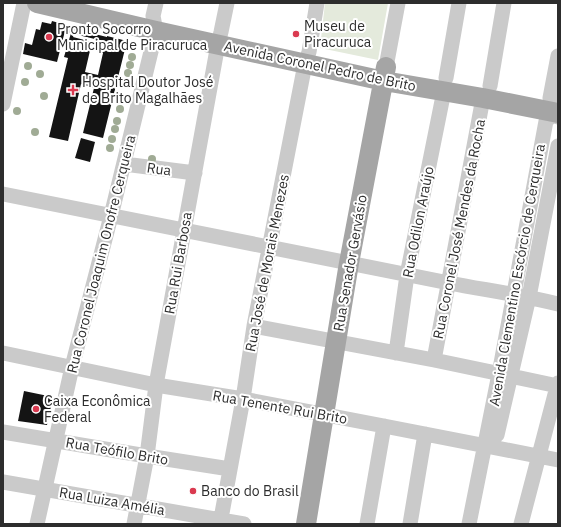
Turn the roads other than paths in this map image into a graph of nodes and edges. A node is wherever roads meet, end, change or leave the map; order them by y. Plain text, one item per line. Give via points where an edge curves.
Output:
1 (24, 3) edge
2 (37, 3) edge
3 (96, 3) edge
4 (227, 3) edge
5 (317, 3) edge
6 (398, 3) edge
7 (459, 3) edge
8 (504, 3) edge
9 (155, 17) edge
10 (220, 38) junction
11 (558, 56) edge
12 (307, 58) junction
13 (385, 74) junction
14 (445, 85) junction
15 (487, 92) junction
16 (3, 104) edge
17 (556, 108) edge
18 (558, 146) edge
19 (124, 164) junction
20 (194, 174) junction
21 (3, 194) edge
22 (111, 216) junction
23 (184, 230) junction
24 (269, 247) junction
25 (349, 263) junction
26 (407, 275) junction
27 (449, 283) junction
28 (514, 295) junction
29 (529, 297) junction
30 (558, 304) edge
31 (254, 326) junction
32 (336, 342) junction
33 (3, 353) edge
34 (396, 353) junction
35 (434, 360) junction
36 (72, 367) junction
37 (505, 375) junction
38 (156, 384) junction
39 (558, 385) edge
40 (242, 399) junction
41 (324, 414) junction
42 (384, 426) junction
43 (3, 432) edge
44 (425, 434) junction
45 (55, 440) junction
46 (489, 446) junction
47 (147, 456) junction
48 (539, 456) junction
49 (558, 460) edge
50 (230, 469) junction
51 (3, 482) edge
52 (44, 489) junction
53 (138, 505) junction
54 (221, 522) edge
55 (37, 524) edge
56 (134, 524) edge
57 (244, 524) edge
58 (306, 524) edge
59 (366, 524) edge
60 (410, 524) edge
61 (469, 524) edge
62 (520, 524) edge

1 - 16 street
2 - 9 main road, Avenida Coronel Pedro de Brito
3 - 9 main road, Avenida Coronel Pedro de Brito
4 - 10 street, Rua Rui Barbosa
5 - 12 street, Rua José de Morais Menezes
6 - 13 street, Rua Senador Gervásio
7 - 14 street, Rua Odilon Araújo
8 - 15 street, Rua Coronel José Mendes da Rocha
9 - 10 main road, Avenida Coronel Pedro de Brito
9 - 19 street, Rua Coronel Joaquim Onofre Cerqueira
10 - 12 main road, Avenida Coronel Pedro de Brito
10 - 20 street, Rua Rui Barbosa
11 - 17 street
12 - 13 main road, Avenida Coronel Pedro de Brito
12 - 24 street, Rua José de Morais Menezes
13 - 14 main road, Avenida Coronel Pedro de Brito
13 - 25 main road, Rua Senador Gervásio
14 - 15 main road, Avenida Coronel Pedro de Brito
14 - 26 street, Rua Odilon Araújo
15 - 17 main road, Avenida Coronel Pedro de Brito
15 - 27 street, Rua Coronel José Mendes da Rocha
17 - 28 street, Avenida Clementino Escórcio de Cerqueira via 546,121
18 - 29 street, Avenida Clementino Escórcio de Cerqueira
19 - 20 street, Rua
19 - 22 street, Rua Coronel Joaquim Onofre Cerqueira
20 - 23 street, Rua Rui Barbosa
21 - 22 street
22 - 23 street
22 - 36 street, Rua Coronel Joaquim Onofre Cerqueira
23 - 24 street
23 - 38 street, Rua Rui Barbosa
24 - 25 street
24 - 31 street, Rua José de Morais Menezes
25 - 26 street
25 - 32 main road, Rua Senador Gervásio
26 - 27 street
26 - 34 street, Rua Odilon Araújo
27 - 28 street
27 - 35 street, Rua Coronel José Mendes da Rocha
28 - 29 street
28 - 37 street, Avenida Clementino Escórcio de Cerqueira
29 - 30 street
29 - 37 street, Avenida Clementino Escórcio de Cerqueira
31 - 32 street
31 - 40 street, Rua José de Morais Menezes
32 - 34 street
32 - 41 main road, Rua Senador Gervásio
33 - 36 street, Rua Tenente Rui Brito
34 - 35 street
35 - 37 street
36 - 38 street, Rua Tenente Rui Brito
36 - 45 street, Rua Coronel Joaquim Onofre Cerqueira
37 - 39 street
37 - 46 street, Avenida Clementino Escórcio de Cerqueira
38 - 40 street, Rua Tenente Rui Brito
38 - 47 street, Rua Rui Barbosa
39 - 48 street
40 - 41 street, Rua Tenente Rui Brito
40 - 50 street, Rua José de Morais Menezes
41 - 42 street, Rua Tenente Rui Brito
41 - 58 main road, Rua Senador Gervásio
42 - 44 street, Rua Tenente Rui Brito
42 - 59 street
43 - 45 street, Rua Teófilo Brito
44 - 46 street, Rua Tenente Rui Brito
44 - 60 street
45 - 47 street, Rua Teófilo Brito
45 - 52 street, Rua Coronel Joaquim Onofre Cerqueira
46 - 48 street, Rua Tenente Rui Brito
46 - 61 street, Avenida Clementino Escórcio de Cerqueira
47 - 50 street, Rua Teófilo Brito
47 - 53 street, Rua Rui Barbosa
48 - 49 street, Rua Tenente Rui Brito
48 - 62 street
50 - 54 street, Rua José de Morais Menezes
51 - 52 street, Rua Luiza Amélia
52 - 53 street, Rua Luiza Amélia
52 - 55 street, Rua Coronel Joaquim Onofre Cerqueira
53 - 54 street, Rua Luiza Amélia
53 - 56 street, Rua Rui Barbosa
54 - 57 street, Rua Luiza Amélia

